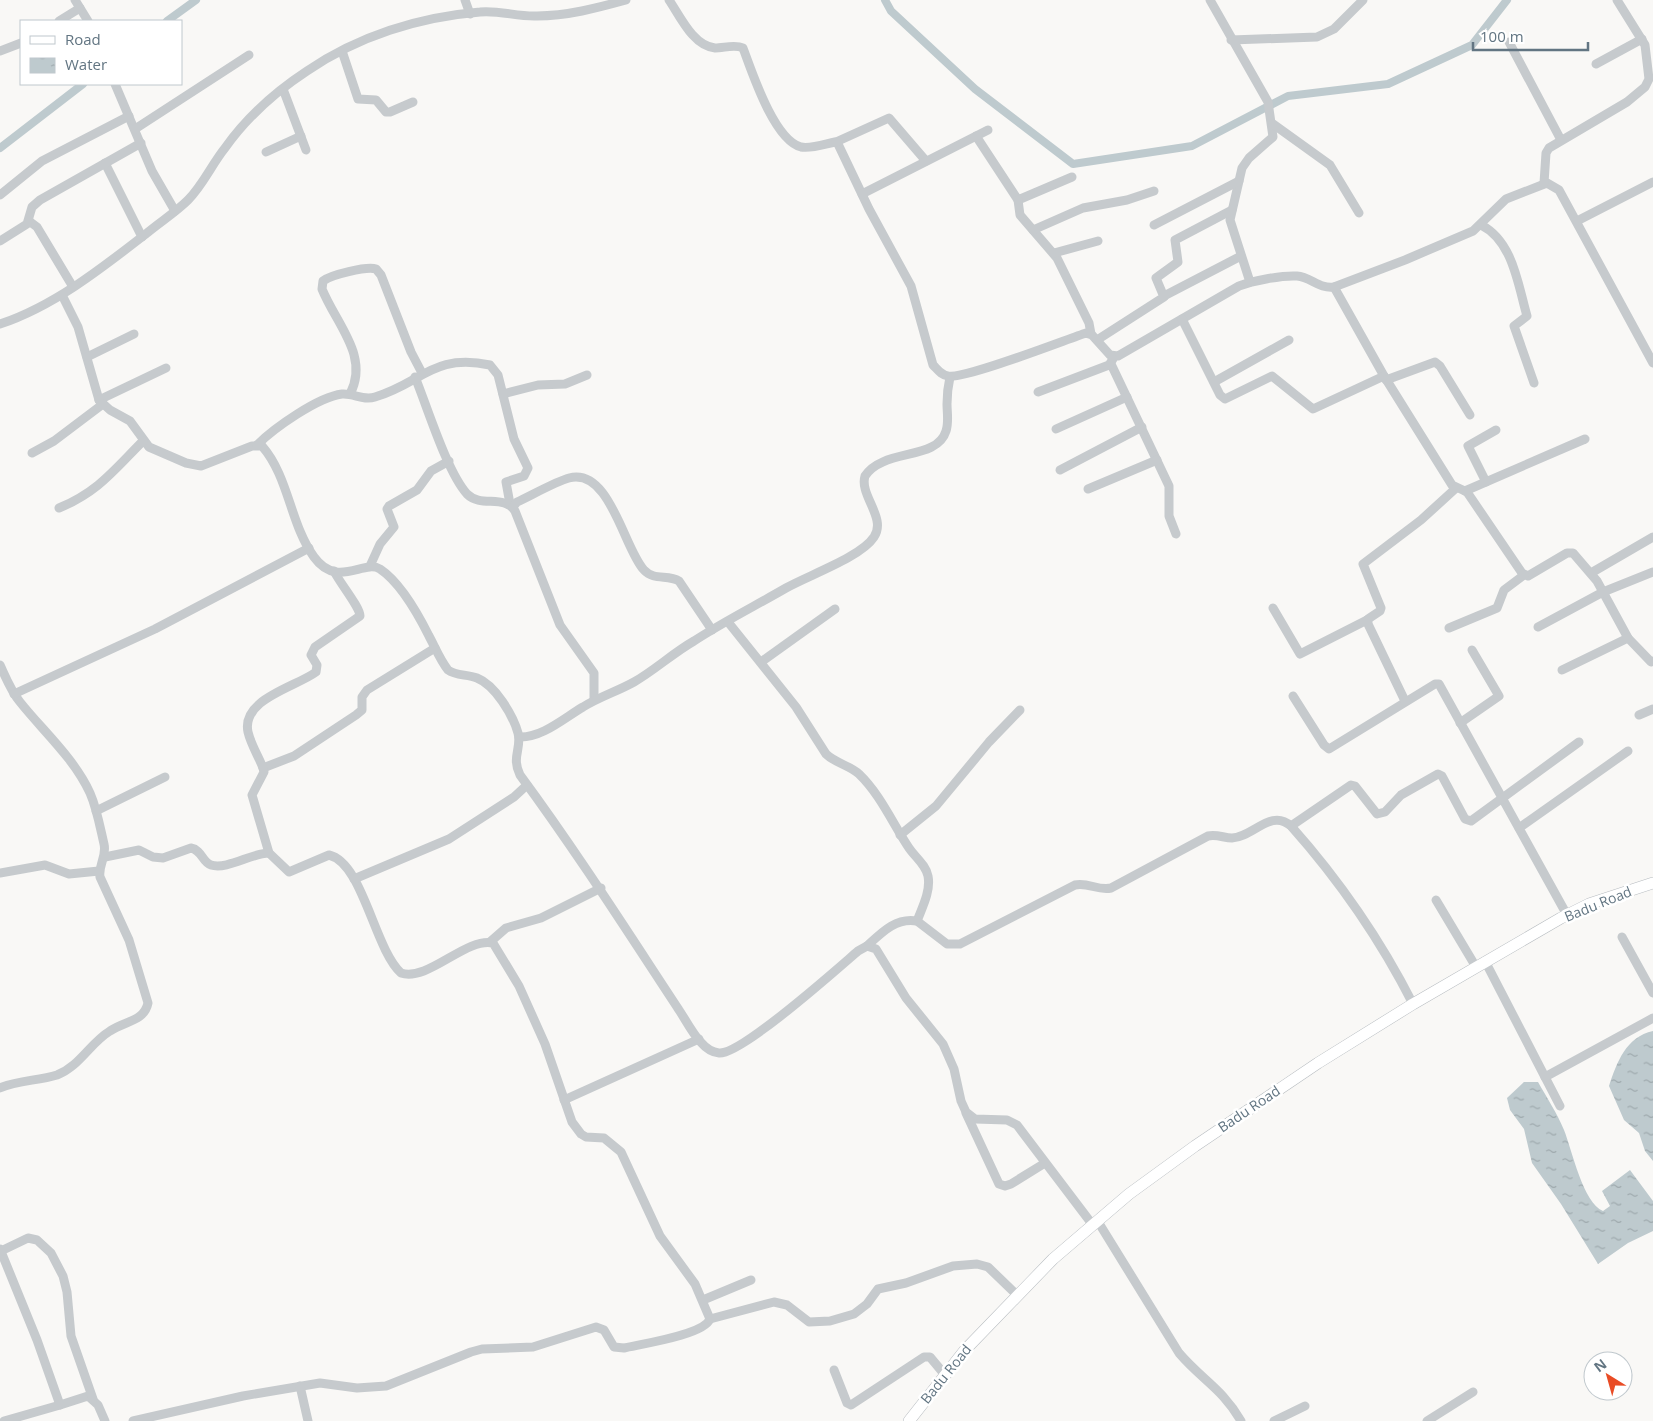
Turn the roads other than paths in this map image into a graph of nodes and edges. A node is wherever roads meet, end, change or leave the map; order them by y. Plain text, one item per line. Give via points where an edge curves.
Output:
1 (465, 0) edge
2 (626, 0) edge
3 (669, 0) edge
4 (1210, 0) edge
5 (1363, 0) edge
6 (1616, 0) edge
7 (77, 4) edge
8 (470, 14) junction
9 (60, 20) edge
10 (87, 20) edge
11 (1642, 39) junction
12 (1231, 40) junction
13 (1509, 42) dead end
14 (20, 43) edge
15 (0, 51) edge
16 (342, 51) junction
17 (249, 55) dead end
18 (1596, 64) dead end
19 (115, 85) edge
20 (283, 89) junction
21 (413, 102) dead end
22 (130, 116) junction
23 (1272, 119) junction
24 (135, 129) junction
25 (988, 130) dead end
26 (301, 136) junction
27 (976, 136) junction
28 (1561, 140) junction
29 (836, 142) junction
30 (141, 143) junction
31 (306, 150) dead end
32 (266, 152) dead end
33 (926, 161) junction
34 (105, 163) junction
35 (1072, 178) dead end
36 (1239, 182) junction
37 (1653, 182) edge
38 (1544, 183) junction
39 (1154, 192) dead end
40 (862, 194) junction
41 (0, 195) edge
42 (1018, 200) junction
43 (1232, 210) junction
44 (175, 211) junction
45 (1359, 213) dead end
46 (29, 221) junction
47 (1577, 221) junction
48 (1154, 225) dead end
49 (1481, 225) junction
50 (1033, 230) junction
51 (142, 237) junction
52 (0, 241) edge
53 (1098, 241) dead end
54 (1054, 253) junction
55 (1241, 256) junction
56 (1250, 282) junction
57 (73, 287) junction
58 (1334, 287) junction
59 (62, 294) junction
60 (1164, 296) junction
61 (1182, 319) junction
62 (0, 324) edge
63 (134, 334) dead end
64 (1094, 337) junction
65 (1289, 340) dead end
66 (87, 357) junction
67 (1112, 360) junction
68 (1653, 363) edge
69 (166, 368) dead end
70 (419, 375) junction
71 (587, 376) dead end
72 (950, 377) junction
73 (1385, 378) junction
74 (1214, 382) junction
75 (1534, 383) dead end
76 (1038, 392) dead end
77 (350, 394) junction
78 (503, 394) junction
79 (1127, 397) junction
80 (101, 402) junction
81 (1470, 415) dead end
82 (1142, 427) junction
83 (1056, 429) dead end
84 (1496, 430) dead end
85 (1585, 439) dead end
86 (143, 441) junction
87 (257, 445) junction
88 (32, 453) dead end
89 (1157, 460) junction
90 (449, 462) junction
91 (1060, 470) dead end
92 (1486, 482) junction
93 (1088, 489) dead end
94 (1455, 489) junction
95 (1465, 491) junction
96 (511, 506) junction
97 (59, 508) dead end
98 (1176, 534) dead end
99 (1653, 537) edge
100 (309, 548) junction
101 (370, 566) junction
102 (334, 571) junction
103 (1653, 572) edge
104 (1591, 573) junction
105 (1524, 575) junction
106 (1603, 592) junction
107 (1273, 608) dead end
108 (835, 610) dead end
109 (1367, 620) junction
110 (728, 622) junction
111 (1538, 627) dead end
112 (1448, 628) dead end
113 (712, 630) junction
114 (1628, 638) junction
115 (435, 648) junction
116 (1472, 650) dead end
117 (761, 662) junction
118 (1652, 663) edge
119 (0, 665) edge
120 (1562, 670) dead end
121 (3, 681) edge
122 (14, 694) junction
123 (1293, 696) dead end
124 (594, 700) junction
125 (1405, 701) junction
126 (1653, 709) edge
127 (1020, 710) dead end
128 (1639, 715) dead end
129 (1460, 723) junction
130 (519, 738) junction
131 (1579, 742) dead end
132 (1628, 752) dead end
133 (264, 768) junction
134 (165, 776) dead end
135 (528, 785) junction
136 (1503, 800) junction
137 (96, 811) junction
138 (1291, 826) junction
139 (1519, 828) junction
140 (900, 835) junction
141 (269, 854) junction
142 (105, 857) junction
143 (99, 871) junction
144 (0, 873) edge
145 (354, 879) junction
146 (1652, 886) edge
147 (601, 888) junction
148 (1436, 900) dead end
149 (1567, 914) junction
150 (917, 921) junction
151 (1622, 937) dead end
152 (490, 942) junction
153 (867, 946) junction
154 (1481, 964) junction
155 (1653, 993) edge
156 (1413, 1004) junction
157 (1653, 1018) edge
158 (699, 1038) junction
159 (1545, 1077) junction
160 (0, 1088) edge
161 (564, 1100) junction
162 (1560, 1106) dead end
163 (966, 1112) junction
164 (1046, 1163) junction
165 (1095, 1222) junction
166 (0, 1250) edge
167 (751, 1280) dead end
168 (1017, 1295) junction
169 (702, 1300) junction
170 (710, 1319) junction
171 (834, 1370) dead end
172 (945, 1375) junction
173 (300, 1386) junction
174 (1473, 1392) dead end
175 (94, 1399) junction
176 (60, 1405) junction
177 (1305, 1406) dead end
178 (4, 1421) edge
179 (105, 1421) edge
180 (133, 1421) edge
181 (308, 1421) edge
182 (909, 1421) edge
183 (1241, 1421) edge
184 (1274, 1421) edge
185 (1427, 1421) edge

1 - 8 street
2 - 8 street via 568,14
3 - 29 street via 684,24 706,46 743,48 770,115 794,144 803,147
4 - 12 street
5 - 12 street via 1334,29 1317,38
6 - 11 street
7 - 9 street
7 - 10 street
8 - 16 street via 386,31
11 - 18 street
11 - 28 street via 1649,79 1645,87 1615,110
12 - 23 street via 1268,102
13 - 28 street
14 - 15 street
16 - 20 street
16 - 21 street via 358,99 376,100 386,112
17 - 24 street
19 - 22 street
20 - 26 street
20 - 44 street via 252,115 198,187
22 - 24 street
22 - 41 street via 49,157
23 - 36 street via 1273,137 1246,162
23 - 45 street via 1330,165
24 - 30 street
25 - 27 street
26 - 31 street
26 - 32 street
27 - 33 street
27 - 42 street
28 - 38 street via 1546,153
29 - 33 street via 890,118
29 - 40 street
30 - 34 street
30 - 44 street via 161,190
33 - 40 street
34 - 46 street via 40,200 32,207
34 - 51 street
35 - 42 street
36 - 43 street
36 - 48 street
37 - 47 street
38 - 47 street via 1559,190
38 - 49 street via 1506,199
39 - 50 street via 1083,208
40 - 72 street via 911,286 933,365 939,373
42 - 50 street via 1020,215
43 - 55 street via 1230,224
43 - 60 street via 1175,240 1177,264 1156,278
44 - 51 street
46 - 52 street
46 - 57 street via 37,227
47 - 68 street
49 - 58 street via 1405,260
49 - 75 street via 1492,233 1510,259 1527,316 1514,326
50 - 54 street
51 - 57 street
53 - 54 street
54 - 64 street
55 - 56 street
55 - 60 street
56 - 58 street via 1298,276 1323,287
56 - 61 street
57 - 59 street
58 - 73 street
59 - 62 street via 20,318
59 - 66 street via 78,327
60 - 64 street
61 - 67 street
61 - 74 street
63 - 66 street
64 - 67 street
64 - 72 street via 1086,333
65 - 74 street
66 - 80 street
67 - 76 street
67 - 79 street
69 - 80 street
70 - 77 street via 375,397 362,398
70 - 77 street via 376,269 364,268 328,277 323,281 322,289 357,361 357,375
70 - 78 street via 452,362 490,366 498,375
70 - 90 street
71 - 78 street via 565,384 538,385
72 - 110 street via 948,426 943,438 929,448 880,463 865,476 864,487 878,527 874,537 845,559 806,577
73 - 74 street via 1314,409 1272,376 1225,399
73 - 81 street via 1435,362
73 - 94 street
77 - 87 street via 334,396 307,409
78 - 96 street via 514,439 528,468 524,476 506,482
79 - 82 street
79 - 83 street
80 - 86 street via 130,421
80 - 88 street via 54,441
82 - 89 street
82 - 91 street
84 - 92 street via 1468,446
85 - 92 street
86 - 87 street via 161,454 201,466
86 - 97 street via 95,490
87 - 100 street via 266,451 277,470
89 - 93 street
89 - 98 street via 1169,486 1169,516
90 - 96 street via 472,498
90 - 101 street via 432,471 417,490 389,506 387,510 394,527 380,544
92 - 95 street
94 - 95 street
94 - 109 street via 1421,520 1364,562 1381,608
95 - 105 street
96 - 113 street via 570,477 590,481 606,497 644,570 650,575 680,580
96 - 124 street via 562,630 594,674
99 - 104 street
100 - 102 street via 318,563
100 - 122 street via 155,630
101 - 102 street via 352,572
101 - 115 street via 379,568 397,586
102 - 133 street via 360,616 314,647 311,655 316,672 253,710 248,733
103 - 106 street
104 - 105 street via 1568,552 1528,576
104 - 106 street
105 - 112 street via 1506,589 1496,608
106 - 111 street
106 - 114 street
107 - 109 street via 1300,654
108 - 117 street
109 - 125 street
110 - 113 street
110 - 117 street
113 - 124 street via 632,683
114 - 118 street
114 - 120 street
115 - 130 street via 452,674 478,678 496,693
115 - 133 street via 367,690 362,697 362,710 356,715 294,756
116 - 129 street via 1499,696
117 - 140 street via 796,707 826,754 858,773
119 - 121 street
121 - 122 street
122 - 137 street via 78,773
123 - 125 street via 1329,749
124 - 130 street via 540,733
125 - 129 street via 1439,684
126 - 128 street
127 - 140 street via 936,806
129 - 136 street
130 - 135 street via 515,761
131 - 136 street
132 - 139 street
133 - 141 street via 252,794
134 - 137 street
135 - 145 street via 449,840
135 - 147 street
136 - 138 street via 1468,822 1438,774 1377,814 1351,785
136 - 139 street
137 - 142 street
138 - 150 street via 1276,820 1233,838 1208,836 1119,885 1104,890 1086,884 1075,885 960,944 947,944
138 - 156 street via 1366,921
139 - 149 street
140 - 150 street via 923,864 928,878
141 - 142 street via 217,866 206,862 194,848 163,858 140,850
141 - 145 street via 289,872 323,857 334,856
142 - 143 street
143 - 144 street via 69,874 45,865
143 - 160 street via 130,940 147,992 146,1010 141,1016 110,1030 68,1070
145 - 152 street via 385,952 402,973 417,972
146 - 149 main road, Badu Road via 1589,904
147 - 152 street via 541,918 506,928
147 - 158 street
148 - 154 street
149 - 154 main road, Badu Road
150 - 153 street via 894,924
151 - 155 street
152 - 161 street via 519,986 545,1044
153 - 158 street via 783,1014 726,1053 709,1050
153 - 163 street via 879,953 906,998 942,1044 954,1068
154 - 156 main road, Badu Road
154 - 159 street
156 - 165 main road, Badu Road via 1203,1140
157 - 159 street
158 - 161 street
159 - 162 street
161 - 169 street via 572,1122 581,1134 604,1138 621,1152 660,1236 695,1284
163 - 164 street via 975,1119 1007,1120 1017,1125
163 - 164 street via 999,1184 1011,1184
164 - 165 street
165 - 168 main road, Badu Road
165 - 183 street via 1179,1353 1223,1393
166 - 175 street via 22,1239 33,1238 54,1258 66,1285 71,1336
166 - 176 street via 38,1340
167 - 169 street
168 - 170 street via 988,1267 967,1264 878,1289 861,1310 830,1321 809,1322 787,1305 774,1302
168 - 172 main road, Badu Road
169 - 170 street
170 - 173 street via 705,1326 683,1334 624,1348 614,1347 604,1330 596,1326 533,1346 471,1352 386,1386 357,1388 320,1383
171 - 172 street via 847,1403 851,1405 924,1357 930,1357
172 - 182 main road, Badu Road
173 - 180 street
173 - 181 street
174 - 185 street
175 - 176 street via 81,1396
175 - 179 street
176 - 178 street
177 - 184 street

